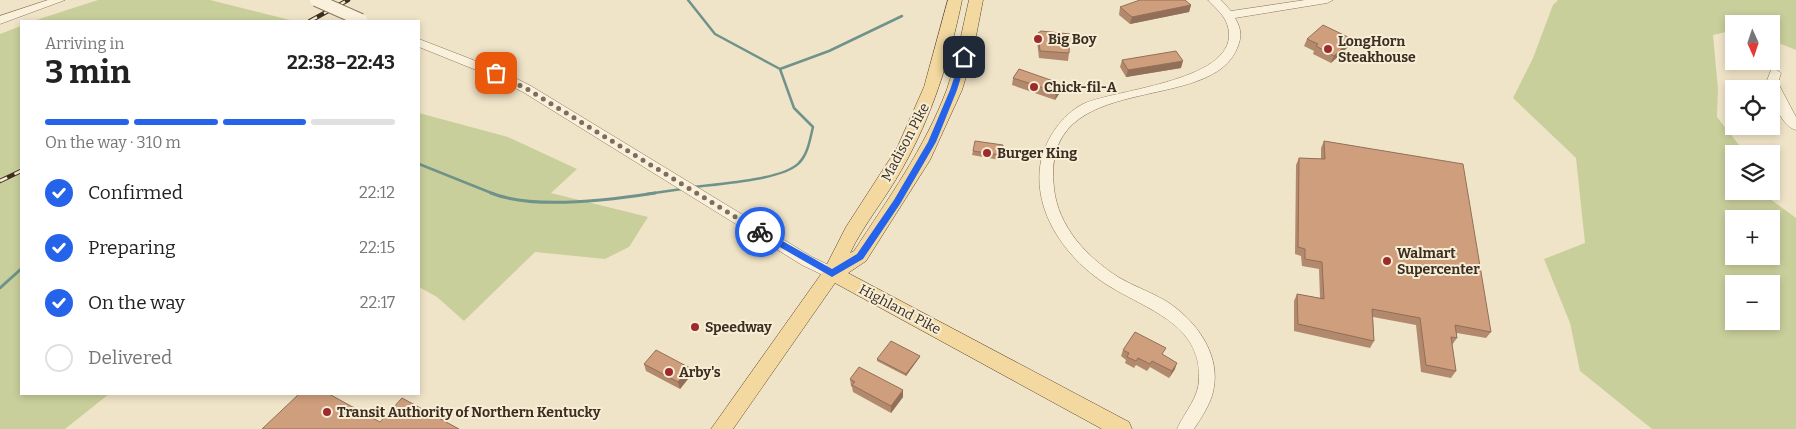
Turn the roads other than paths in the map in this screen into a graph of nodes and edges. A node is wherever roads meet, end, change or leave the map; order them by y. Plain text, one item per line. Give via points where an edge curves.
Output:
1 (59, 0) edge
2 (316, 0) edge
3 (955, 0) edge
4 (976, 0) edge
5 (1214, 0) edge
6 (1326, 0) edge
7 (1229, 15) junction
8 (0, 20) edge
9 (363, 20) edge
10 (420, 43) edge
11 (1775, 73) dead end
12 (1796, 126) edge
13 (832, 273) junction
14 (721, 429) edge
15 (1122, 429) edge
16 (1185, 429) edge

1 - 8 street
2 - 9 street, bridge
3 - 13 main road, Madison Pike via 944,52 923,110 892,171 841,249
4 - 13 main road, Madison Pike via 954,90 922,160 860,256
5 - 7 street
6 - 7 street
7 - 16 street via 1236,30 1235,43 1219,65 1204,75 1120,95 1088,107 1074,115 1062,128 1048,157 1048,200 1056,223 1079,253 1113,280 1162,306 1182,322 1203,351 1208,368 1204,394
10 - 13 street, Highland Pike via 496,73 527,89 807,261
11 - 12 street via 1772,83
13 - 14 main road, Madison Pike
13 - 15 main road, Highland Pike

